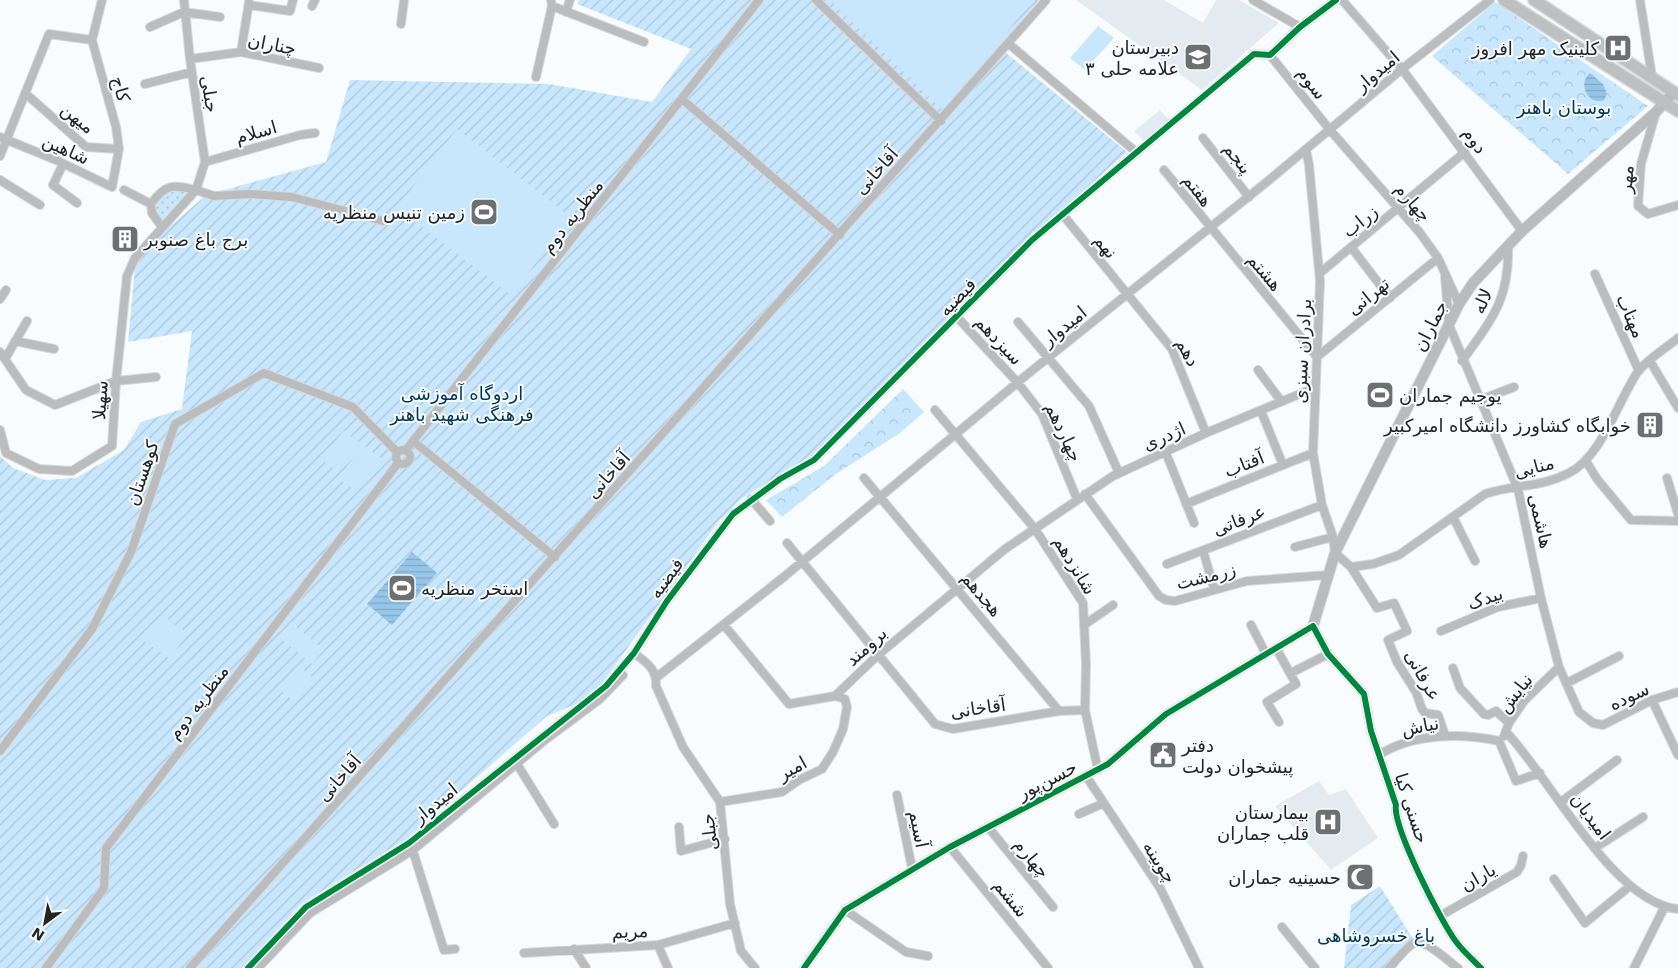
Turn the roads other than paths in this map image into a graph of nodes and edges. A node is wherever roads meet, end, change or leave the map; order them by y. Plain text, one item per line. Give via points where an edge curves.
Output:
1 (102, 0) edge
2 (184, 0) edge
3 (293, 0) edge
4 (404, 0) edge
5 (570, 0) edge
6 (759, 0) edge
7 (816, 0) edge
8 (1046, 0) edge
9 (1253, 0) edge
10 (1336, 0) edge
11 (1342, 0) edge
12 (1490, 0) edge
13 (1504, 0) edge
14 (1534, 0) edge
15 (1640, 0) edge
16 (249, 3) edge
17 (551, 3) edge
18 (184, 12) junction
19 (566, 12) junction
20 (220, 17) dead end
21 (400, 24) dead end
22 (150, 26) dead end
23 (1300, 27) junction
24 (92, 40) junction
25 (644, 42) dead end
26 (1009, 44) junction
27 (241, 52) junction
28 (1270, 55) junction
29 (190, 59) junction
30 (319, 68) dead end
31 (1402, 69) junction
32 (192, 72) junction
33 (1652, 76) junction
34 (536, 77) dead end
35 (145, 84) dead end
36 (25, 93) junction
37 (1676, 93) edge
38 (683, 100) junction
39 (1666, 103) junction
40 (1678, 111) edge
41 (1656, 112) junction
42 (941, 121) junction
43 (1330, 130) junction
44 (316, 133) dead end
45 (3, 138) edge
46 (1203, 138) dead end
47 (120, 148) junction
48 (1306, 149) junction
49 (1136, 152) junction
50 (1465, 152) junction
51 (0, 156) edge
52 (205, 162) junction
53 (63, 164) junction
54 (1164, 170) dead end
55 (0, 180) edge
56 (112, 187) joint
57 (124, 190) dead end
58 (196, 190) junction
59 (1249, 196) junction
60 (77, 203) dead end
61 (150, 204) junction
62 (40, 205) dead end
63 (1678, 205) edge
64 (1399, 208) junction
65 (1062, 215) junction
66 (383, 221) dead end
67 (162, 227) junction
68 (1209, 228) junction
69 (1522, 231) junction
70 (840, 235) junction
71 (1508, 245) junction
72 (1351, 247) junction
73 (1438, 258) junction
74 (1320, 273) junction
75 (1595, 274) dead end
76 (1445, 276) junction
77 (6, 290) dead end
78 (1126, 295) junction
79 (1390, 298) junction
80 (0, 299) edge
81 (1459, 304) junction
82 (957, 317) junction
83 (27, 321) dead end
84 (1018, 322) dead end
85 (1449, 325) junction
86 (1678, 338) edge
87 (15, 341) junction
88 (54, 349) dead end
89 (2, 355) edge
90 (1050, 357) junction
91 (1317, 358) junction
92 (1462, 361) junction
93 (1650, 361) junction
94 (1258, 370) dead end
95 (1639, 371) junction
96 (156, 377) dead end
97 (116, 381) junction
98 (1018, 382) junction
99 (1514, 387) dead end
100 (1314, 388) junction
101 (1480, 400) junction
102 (1281, 401) junction
103 (1678, 408) edge
104 (934, 410) dead end
105 (1261, 411) junction
106 (0, 430) edge
107 (1206, 433) junction
108 (957, 434) junction
109 (413, 441) junction
110 (406, 450) junction
111 (397, 452) junction
112 (1166, 453) junction
113 (1313, 453) junction
114 (1586, 461) junction
115 (398, 463) junction
116 (1283, 465) junction
117 (1119, 473) junction
118 (864, 478) dead end
119 (1667, 478) dead end
120 (1518, 489) junction
121 (1085, 494) junction
122 (751, 498) junction
123 (879, 498) junction
124 (1077, 499) junction
125 (1186, 504) junction
126 (1322, 505) junction
127 (1678, 514) edge
128 (1454, 517) junction
129 (770, 521) dead end
130 (1678, 521) edge
131 (1194, 523) dead end
132 (1035, 529) junction
133 (1333, 537) junction
134 (787, 543) dead end
135 (1295, 547) dead end
136 (1203, 550) junction
137 (1335, 553) junction
138 (555, 557) junction
139 (803, 561) junction
140 (1475, 561) dead end
141 (1167, 564) dead end
142 (1351, 567) junction
143 (1328, 575) junction
144 (958, 589) junction
145 (1214, 589) junction
146 (1541, 598) junction
147 (1113, 605) dead end
148 (724, 625) junction
149 (1084, 625) junction
150 (1251, 625) dead end
151 (1313, 626) junction
152 (1441, 631) dead end
153 (1276, 648) junction
154 (636, 654) junction
155 (878, 654) junction
156 (1266, 654) junction
157 (1328, 654) junction
158 (1619, 656) dead end
159 (1559, 667) junction
160 (1453, 668) dead end
161 (1290, 673) junction
162 (657, 677) junction
163 (1567, 683) junction
164 (608, 688) junction
165 (1678, 692) edge
166 (835, 696) junction
167 (1652, 700) junction
168 (1084, 710) junction
169 (1059, 711) junction
170 (1279, 722) dead end
171 (1509, 723) junction
172 (1593, 723) joint
173 (1507, 733) junction
174 (1445, 735) junction
175 (1499, 740) junction
176 (0, 751) edge
177 (1379, 755) junction
178 (1678, 755) edge
179 (1618, 760) dead end
180 (517, 764) junction
181 (1098, 770) junction
182 (1540, 773) junction
183 (1086, 776) junction
184 (897, 795) dead end
185 (720, 802) junction
186 (1561, 802) junction
187 (1104, 803) junction
188 (1079, 814) dead end
189 (1643, 817) dead end
190 (554, 824) dead end
191 (679, 827) dead end
192 (988, 827) junction
193 (725, 839) junction
194 (411, 847) junction
195 (950, 847) junction
196 (1596, 848) junction
197 (1523, 856) dead end
198 (912, 868) junction
199 (1554, 878) dead end
200 (1630, 886) junction
201 (1053, 907) dead end
202 (1664, 908) junction
203 (1678, 909) edge
204 (845, 910) junction
205 (1440, 916) junction
206 (735, 923) junction
207 (292, 926) junction
208 (1282, 927) dead end
209 (658, 945) junction
210 (574, 948) junction
211 (455, 949) dead end
212 (524, 952) dead end
213 (928, 956) dead end
214 (46, 968) edge
215 (190, 968) edge
216 (248, 968) edge
217 (258, 968) edge
218 (586, 968) edge
219 (668, 968) edge
220 (755, 968) edge
221 (804, 968) edge
222 (1048, 968) edge
223 (1199, 968) edge
224 (1315, 968) edge
225 (1389, 968) edge
226 (1458, 968) edge
227 (1482, 968) edge
228 (1634, 968) edge

1 - 24 street, کاج
2 - 18 street, جبلی
3 - 16 street via 290,11
4 - 21 street
5 - 19 street
6 - 38 street, منظریه دوم
7 - 42 street
8 - 26 street, آقاخانی
9 - 23 street
10 - 23 street
11 - 31 street, دوم
12 - 31 street, امیدوار
13 - 39 main road
14 - 33 main road
15 - 33 street
16 - 27 street
17 - 19 street
17 - 34 street
18 - 20 street
18 - 22 street
18 - 29 street, جبلی
19 - 25 street
23 - 28 street
24 - 36 street via 50,34
24 - 47 street, کاج
26 - 42 street, آقاخانی
26 - 49 street
27 - 29 street, چناران
27 - 30 street, چناران
28 - 43 street, سوم
28 - 49 street, فیضیه via 1254,54
29 - 32 street, جبلی
31 - 43 street, امیدوار
31 - 50 street, دوم
32 - 35 street
32 - 52 street, جبلی
33 - 37 main road
36 - 45 street
36 - 47 street, میهن via 86,147
37 - 39 main road, جماران
38 - 70 street
38 - 109 street, منظریه دوم
39 - 40 main road
39 - 41 main road, جماران
41 - 63 street, مهر via 1641,164 1638,206 1648,214
41 - 69 main road, جماران
42 - 70 street, آقاخانی
43 - 48 street, امیدوار
43 - 64 street, چهارم
44 - 52 street, اسلام
45 - 51 street
45 - 53 street, شاهین
46 - 59 street, پنجم
47 - 56 street, کاج
48 - 59 street, امیدوار
48 - 74 street, برادران سبزی
49 - 65 street, فیضیه
50 - 64 street, زراب
50 - 69 street, دوم
52 - 58 street, جبلی
53 - 56 street, شاهین
53 - 60 street via 53,186
54 - 68 street, هفتم
55 - 62 street
57 - 61 street
58 - 61 street via 177,185 160,191
58 - 66 street via 214,196 292,197
58 - 67 street, سهیلا
59 - 68 street, امیدوار
61 - 67 street
64 - 72 street, زراب
64 - 73 street, چهارم
65 - 78 street, نهم
65 - 82 street, فیضیه via 1032,240
67 - 97 street, سهیلا via 135,258 127,276
68 - 78 street, امیدوار
68 - 91 street, هشتم
69 - 71 main road, جماران
70 - 138 street, آقاخانی
71 - 81 main road, جماران
71 - 92 street, لاله via 1508,263 1495,315
72 - 74 street, زراب
72 - 79 street
73 - 76 street, چهارم
73 - 79 street, تهرانی
74 - 91 street, برادران سبزی
75 - 95 street, مهتاب
76 - 81 street, چهارم
76 - 85 street, هاشمی
77 - 80 street
78 - 90 street, امیدوار
78 - 107 street, دهم via 1172,349
79 - 91 street, تهرانی
81 - 85 main road, جماران
82 - 98 street, سیزدهم
82 - 122 street, فیضیه via 814,460
83 - 87 street
84 - 90 street
85 - 92 street, هاشمی
85 - 137 main road, جماران
86 - 93 street, منایی
87 - 88 street
87 - 89 street
89 - 97 street via 26,390 56,405
90 - 98 street, امیدوار
90 - 117 street via 1089,406
91 - 100 street, برادران سبزی
92 - 101 street, هاشمی
93 - 95 street, منایی
93 - 103 street
94 - 102 street
95 - 114 street, منایی
96 - 97 street
97 - 106 street, سهیلا via 112,446 72,471 38,469 6,453
98 - 108 street, امیدوار
98 - 124 street, چهاردهم via 1042,414
99 - 101 street
100 - 102 street, اژدری
100 - 113 street, برادران سبزی
101 - 120 street, هاشمی
102 - 105 street, اژدری
104 - 108 street, شانزدهم
105 - 107 street, اژدری
105 - 116 street
107 - 112 street, اژدری
108 - 123 street, امیدوار
108 - 132 street, شانزدهم
109 - 110 street, منظریه دوم
109 - 138 street
110 - 111 street
110 - 115 street via 410,460 406,464
111 - 115 street
111 - 176 street, کوهستان via 353,407 264,373 175,424 131,552 92,629
112 - 117 street, اژدری
112 - 125 street
113 - 116 street, آفتاب
113 - 126 street, برادران سبزی
114 - 120 street, منایی via 1548,482
114 - 130 street via 1631,520
115 - 214 street, منظریه دوم via 106,848 104,888
116 - 125 street, آفتاب
117 - 121 street, اژدری
118 - 123 street, هجدهم
119 - 127 street
120 - 128 street, منایی via 1485,494
120 - 146 street, هاشمی
121 - 124 street, اژدری
121 - 145 street, زرمشت via 1159,596 1175,601
122 - 129 street
122 - 154 street, فیضیه via 733,514 667,601
123 - 139 street, امیدوار
123 - 144 street, هجدهم
124 - 132 street, اژدری
125 - 131 street
126 - 133 street, برادران سبزی
126 - 136 street, عرفاتی
128 - 140 street
128 - 142 street, منایی via 1399,554 1373,564
132 - 144 street, برومند via 1005,549
132 - 149 street, شانزدهم via 1083,603
133 - 135 street
133 - 137 street, برادران سبزی
134 - 139 street, آقاخانی
136 - 141 street, عرفاتی
136 - 145 street
137 - 142 street, عرفانی
137 - 143 main road, جماران
138 - 215 street, آقاخانی
139 - 148 street, امیدوار
139 - 155 street, آقاخانی
142 - 174 street, عرفانی via 1377,608 1394,603 1407,631 1388,640 1393,655 1416,692 1422,709 1438,716
143 - 145 street, زرمشت via 1247,581
143 - 151 main road, جماران
144 - 155 street, برومند
144 - 169 street, هجدهم
146 - 152 street, بیدک via 1498,607
146 - 159 street, هاشمی
147 - 149 street
148 - 162 street, امیدوار
148 - 166 street via 789,704
149 - 168 street, شانزدهم
150 - 156 street
151 - 153 street, حسن‌پور
151 - 157 street, حسنی کیا
153 - 156 street, حسن‌پور
153 - 161 street
154 - 162 street, جبلی via 653,668
154 - 164 street, امیدوار
155 - 166 street, برومند
155 - 169 street, آقاخانی via 935,724 943,728
156 - 181 street, حسن‌پور via 1166,714
157 - 161 street
157 - 177 street, حسنی کیا via 1364,694
158 - 163 street
159 - 163 street, هاشمی
159 - 171 street, نیایش via 1524,701
160 - 171 street via 1460,688 1484,714 1496,711
161 - 170 street via 1296,684 1267,702
162 - 185 street, جبلی via 656,686 683,746
163 - 172 street, هاشمی via 1579,712
164 - 180 street, امیدوار
164 - 194 street, امیدوار
165 - 167 street, سوده
166 - 185 street, امیر via 846,699 847,707 843,729 822,769 782,792
167 - 172 street, سوده via 1603,725
167 - 178 street
168 - 169 street, آقاخانی
168 - 181 street, شانزدهم
171 - 173 street, نیایش
173 - 175 street, نیایش
173 - 182 street, امیدیان
174 - 175 street, نیاش
174 - 177 street, نیاش via 1391,747
175 - 182 street via 1516,781
177 - 205 street, حسنی کیا via 1396,805 1400,831
179 - 186 street
180 - 190 street
180 - 194 street, امیدوار
181 - 183 street, حسن‌پور
182 - 186 street, امیدیان
183 - 187 street, چوبینه
183 - 192 street, حسن‌پور
184 - 198 street, آسیم
185 - 193 street, جبلی
186 - 196 street, امیدیان
187 - 188 street
187 - 223 street, چوبینه via 1160,888
189 - 196 street
191 - 193 street via 681,852
192 - 195 street, حسن‌پور
192 - 201 street, چهارم
193 - 206 street, جبلی via 730,904
194 - 207 street, امیدوار via 308,910
194 - 211 street via 444,950
195 - 198 street, حسن‌پور
195 - 222 street, ششم
196 - 200 street, امیدیان
197 - 205 street, یاران via 1517,872
198 - 204 street, حسن‌پور
199 - 200 street via 1585,923
200 - 202 street, امیدیان
202 - 203 street, امیدیان
202 - 228 street
204 - 213 street via 906,952
204 - 221 street, حسن‌پور
205 - 227 street, حسنی کیا via 1457,943
206 - 209 street, مریم
206 - 220 street, جبلی via 741,951
207 - 216 street, امیدوار
207 - 217 street, امیدوار
208 - 224 street
209 - 210 street, مریم
209 - 219 street
210 - 212 street, مریم
210 - 218 street
225 - 226 street via 1414,943 1420,942

